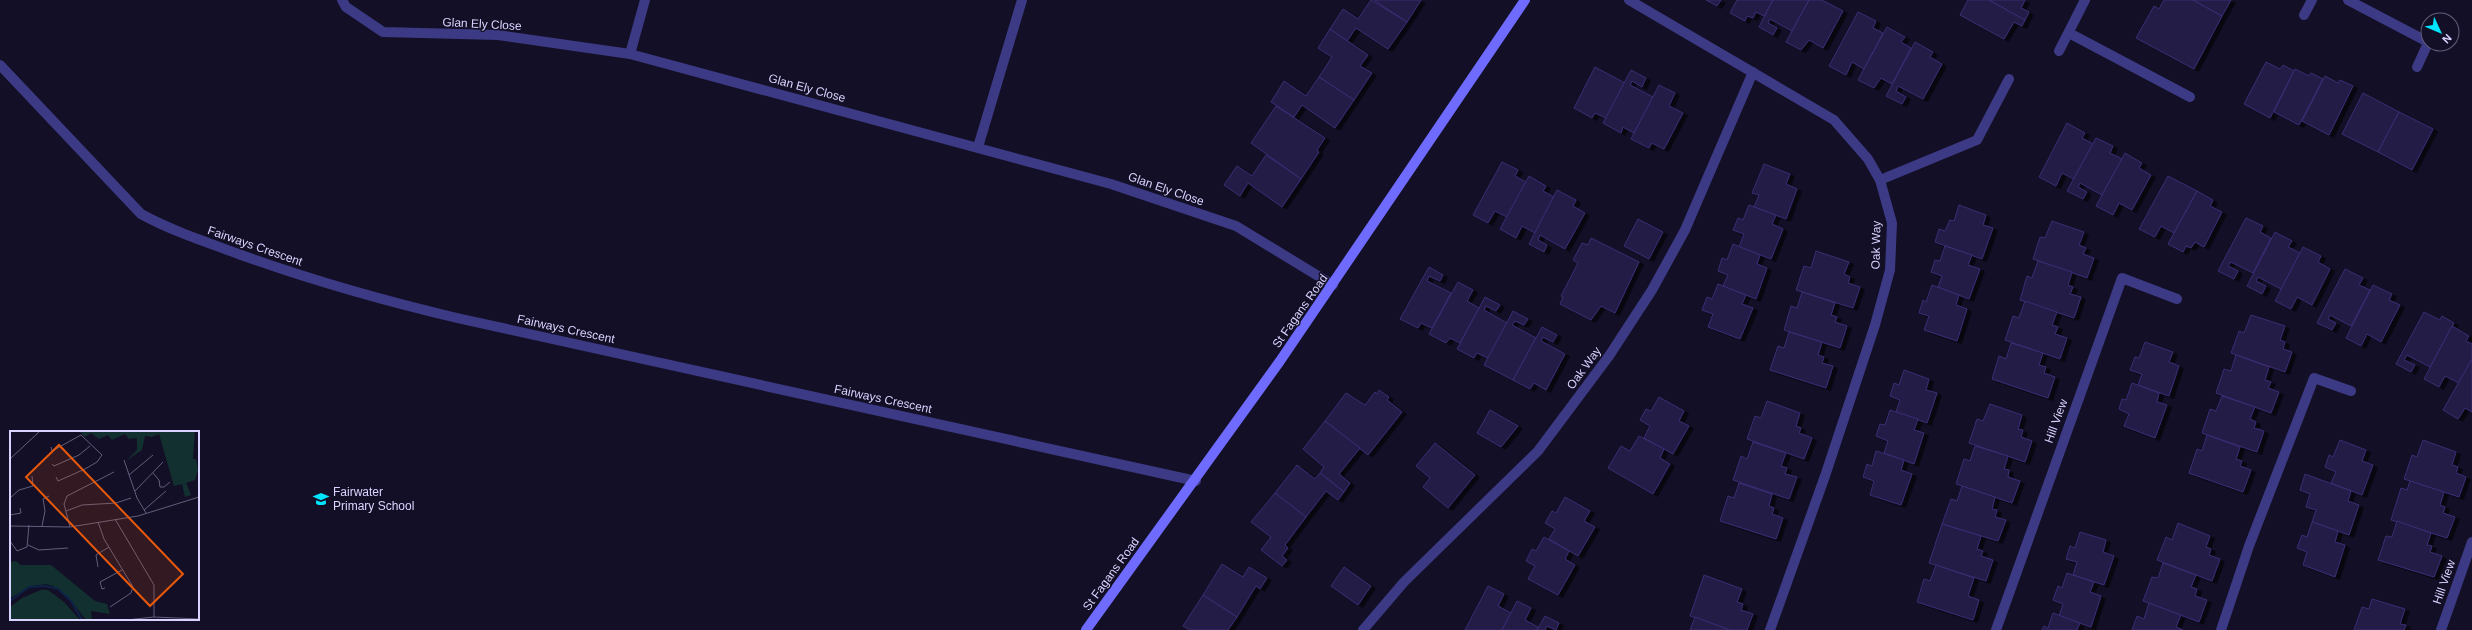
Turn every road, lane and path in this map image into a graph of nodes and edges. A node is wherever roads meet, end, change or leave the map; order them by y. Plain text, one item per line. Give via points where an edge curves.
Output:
1 (342, 0) edge
2 (646, 0) edge
3 (1022, 0) edge
4 (1526, 0) edge
5 (1629, 0) edge
6 (2085, 0) edge
7 (2312, 0) edge
8 (2348, 0) edge
9 (2304, 16) dead end
10 (2069, 33) junction
11 (2420, 39) edge
12 (2059, 51) dead end
13 (2424, 52) edge
14 (630, 54) junction
15 (0, 65) edge
16 (2417, 67) dead end
17 (1753, 72) junction
18 (2009, 79) dead end
19 (2190, 97) dead end
20 (978, 146) junction
21 (1880, 180) junction
22 (1333, 285) junction
23 (2177, 299) dead end
24 (2351, 392) dead end
25 (1196, 481) junction
26 (2472, 542) edge
27 (1086, 630) edge
28 (1363, 630) edge
29 (1770, 630) edge
30 (1996, 630) edge
31 (2221, 630) edge
32 (2441, 630) edge

1 - 14 street, Glan Ely Close via 346,7 383,32 498,36
2 - 14 street
3 - 20 street
4 - 22 street, St Fagans Road
5 - 17 street, Oak Way
6 - 10 street
7 - 9 street
8 - 11 street
10 - 12 street
10 - 19 street
13 - 16 street
14 - 20 street, Glan Ely Close
15 - 25 street, Fairways Crescent via 141,214 168,229 302,277 457,318
17 - 21 street, Oak Way via 1834,120 1868,159
17 - 28 street, Oak Way via 1684,230 1652,290 1609,356 1538,451 1404,582
18 - 21 street via 1977,140
20 - 22 street, Glan Ely Close via 1111,184 1236,226
21 - 29 street, Oak Way via 1892,223 1890,270 1875,325 1825,476
22 - 25 street, St Fagans Road
23 - 30 street, Hill View via 2122,278
24 - 31 street via 2314,378 2249,546
25 - 27 street, St Fagans Road
26 - 32 street, Hill View

